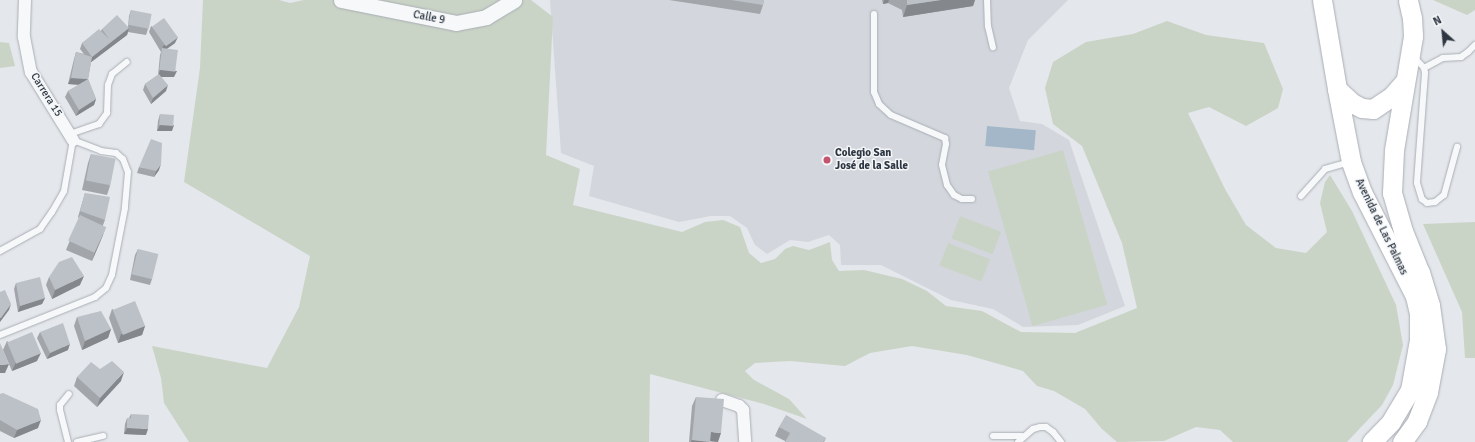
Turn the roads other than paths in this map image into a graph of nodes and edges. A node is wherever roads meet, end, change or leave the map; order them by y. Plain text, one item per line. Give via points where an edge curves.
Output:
1 (25, 0) edge
2 (341, 0) edge
3 (514, 0) edge
4 (987, 0) edge
5 (1322, 0) edge
6 (1408, 0) edge
7 (874, 14) dead end
8 (1475, 45) edge
9 (993, 48) dead end
10 (1410, 54) junction
11 (127, 62) dead end
12 (1424, 68) junction
13 (1404, 82) junction
14 (1336, 89) junction
15 (72, 137) junction
16 (1457, 147) dead end
17 (1349, 156) junction
18 (1301, 196) dead end
19 (972, 199) dead end
20 (0, 251) edge
21 (0, 335) edge
22 (69, 394) dead end
23 (722, 400) edge
24 (102, 436) dead end
25 (993, 436) dead end
26 (1022, 436) junction
27 (68, 442) edge
28 (77, 442) edge
29 (746, 442) edge
30 (1018, 442) edge
31 (1061, 442) edge
32 (1372, 442) edge
33 (1402, 442) edge

1 - 15 street, Carrera 15 via 24,37 31,72
2 - 3 street, Calle 9 via 456,23 486,17
4 - 9 lane via 988,26
5 - 14 main road, Avenida de Las Palmas
6 - 10 main road, Avenida de Las Palmas via 1412,18
7 - 19 lane via 874,92 879,104 891,115 945,138 942,164 947,185 954,195 962,199
8 - 12 lane via 1461,57 1443,58
10 - 12 lane
10 - 13 main road, Avenida de Las Palmas
11 - 15 lane via 112,74 108,85 107,112 99,124
12 - 16 lane via 1417,183 1422,199 1427,203 1435,202 1444,195
13 - 14 main road via 1392,96 1373,109 1362,108 1352,103
13 - 33 main road, Avenida de Las Palmas via 1394,150 1392,193 1430,305 1436,349 1428,392 1417,421
14 - 17 main road, Avenida de Las Palmas
15 - 20 lane via 64,191 52,212 40,229
15 - 21 lane via 101,151 116,153 123,159 128,172 125,208 112,275 106,288 95,297
17 - 18 lane via 1325,169
17 - 32 main road, Avenida de Las Palmas via 1362,192 1415,296 1419,314 1419,340 1410,390 1391,422
22 - 27 lane via 60,405
23 - 29 street via 743,410
24 - 28 lane
25 - 26 lane
26 - 30 lane
26 - 31 lane via 1033,429 1046,427

